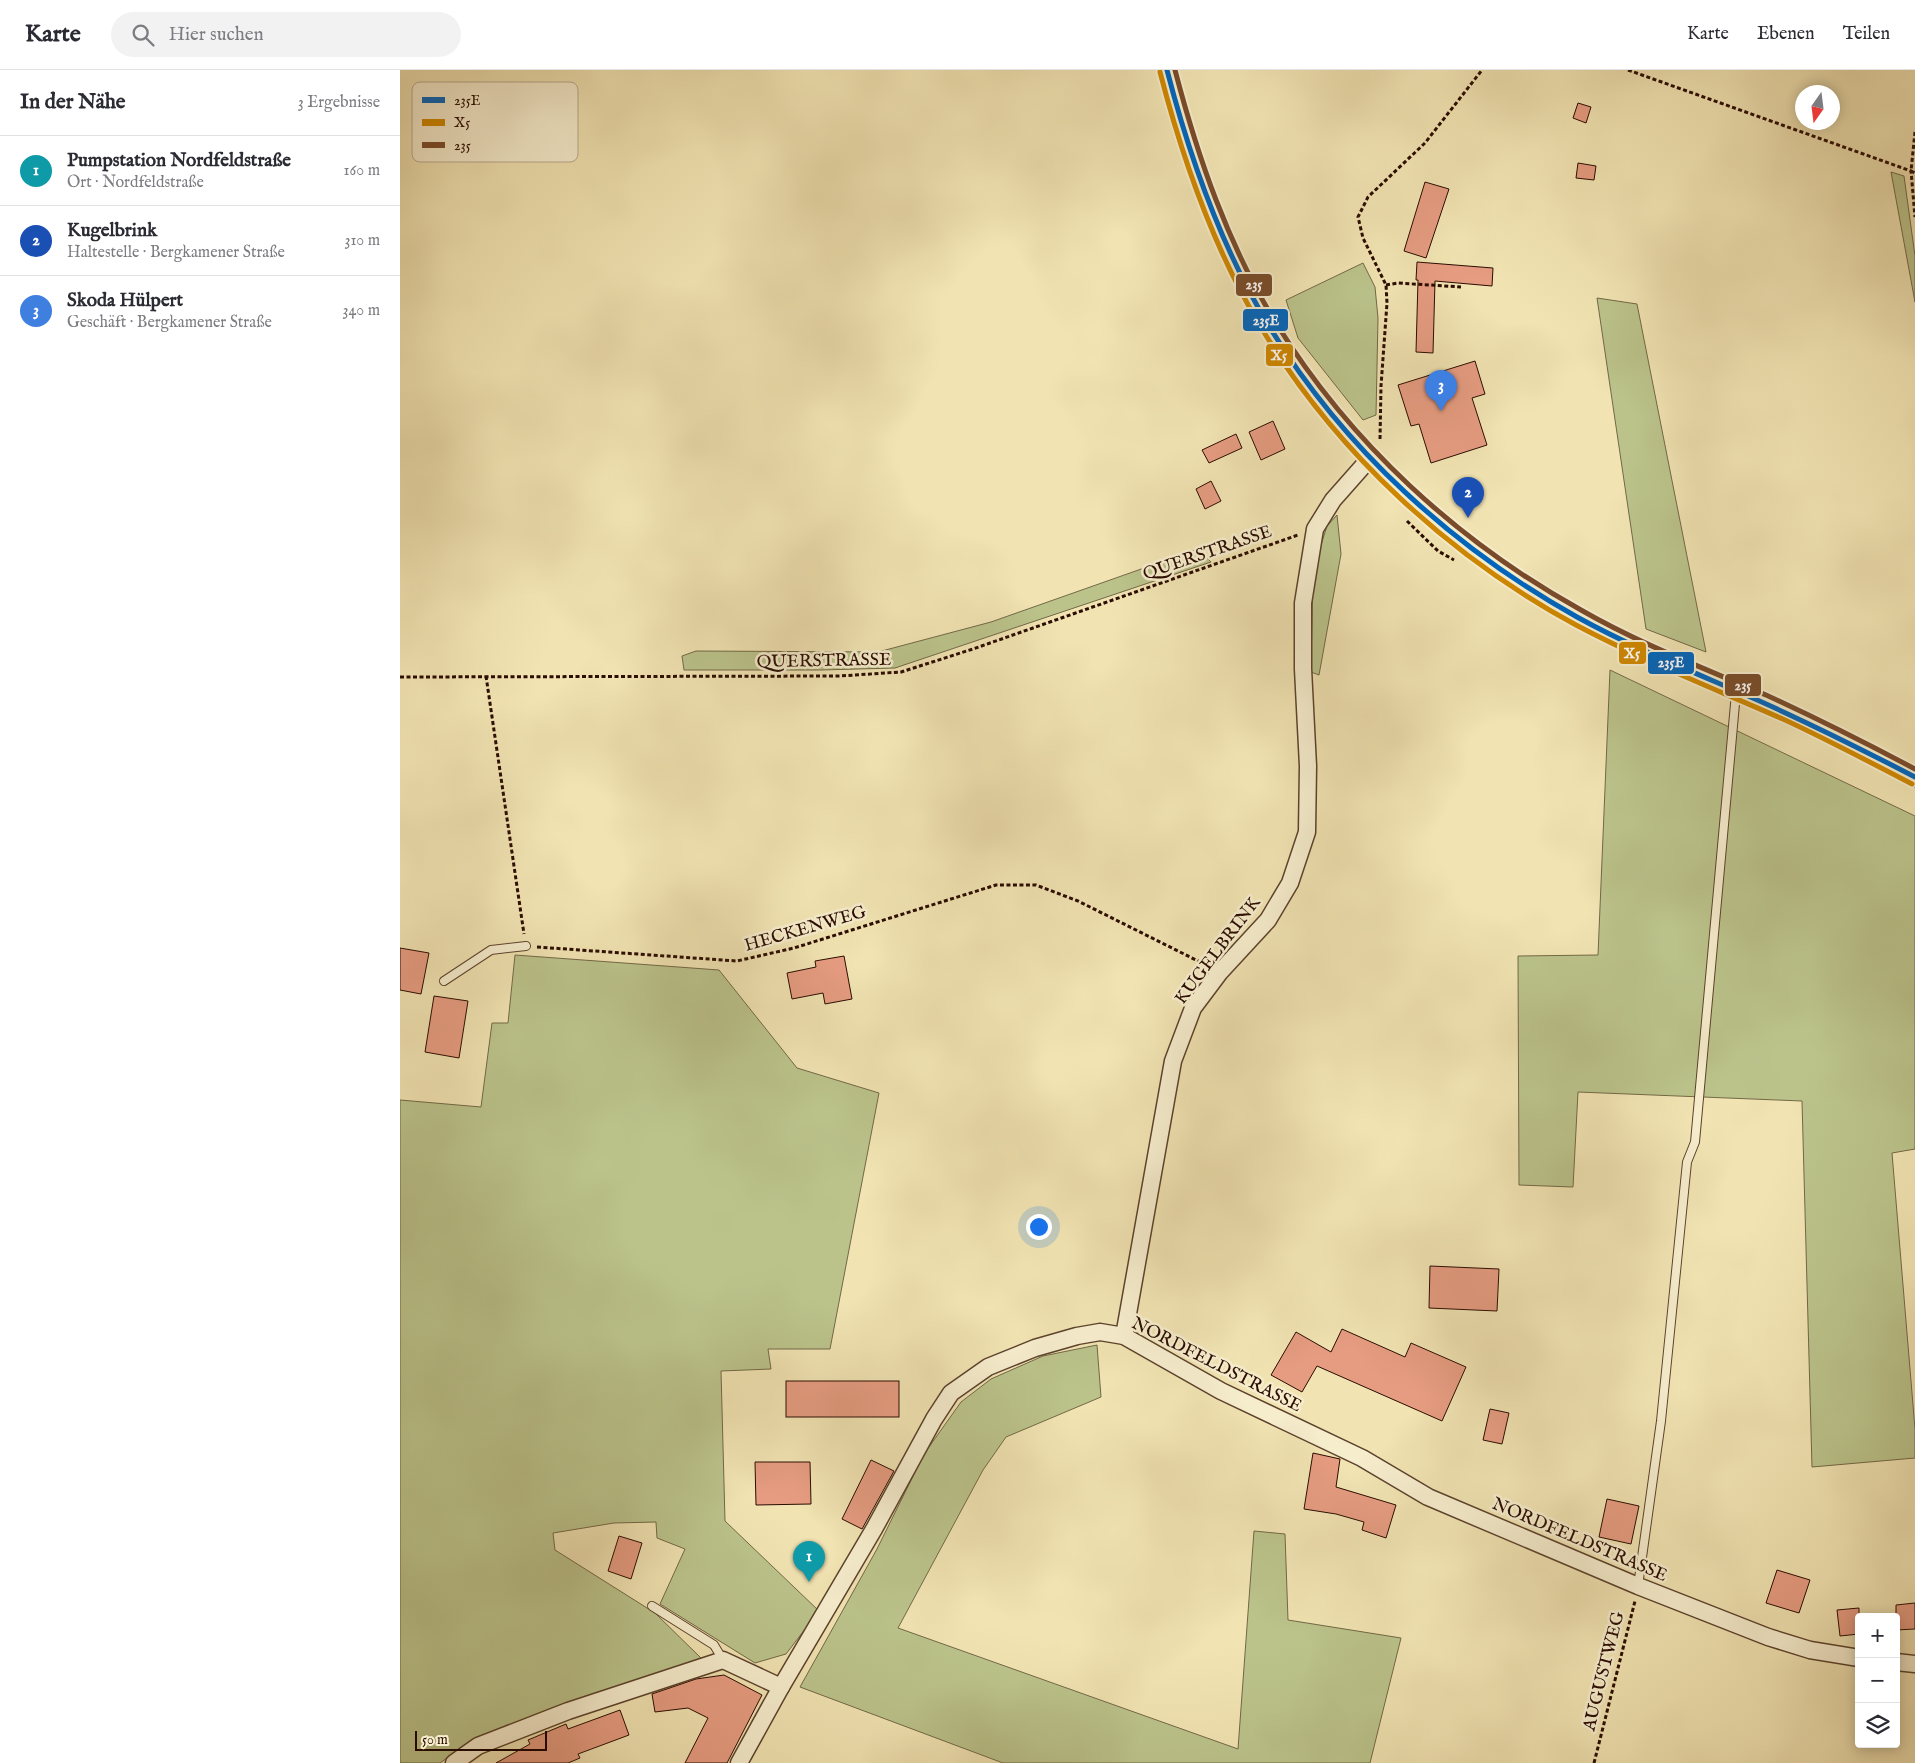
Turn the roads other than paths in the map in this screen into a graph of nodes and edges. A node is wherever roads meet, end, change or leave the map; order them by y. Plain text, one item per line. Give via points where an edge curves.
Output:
1 (1167, 70) edge
2 (1371, 457) junction
3 (1736, 691) junction
4 (1915, 776) edge
5 (526, 946) road end
6 (444, 981) dead end
7 (1124, 1336) junction
8 (1638, 1586) junction
9 (652, 1606) dead end
10 (1855, 1657) edge
11 (723, 1660) junction
12 (1900, 1662) edge
13 (1915, 1664) edge
14 (781, 1687) junction
15 (454, 1763) edge
16 (739, 1763) edge

1 - 2 street via 1200,180 1252,295 1308,382
2 - 3 street via 1449,531 1528,587 1630,644
2 - 7 street, KUGELBRINK via 1334,500 1315,529 1303,603 1307,832 1290,883 1268,920 1220,972 1193,1008 1173,1061
3 - 4 street
3 - 8 lane via 1695,1142 1687,1162 1661,1421
5 - 6 lane via 491,950
7 - 8 street, NORDFELDSTRASSE via 1221,1391 1362,1458 1428,1498
7 - 14 street, NORDFELDSTRASSE via 1100,1332 1035,1348 988,1367 951,1393
8 - 10 street, NORDFELDSTRASSE via 1810,1650
9 - 11 lane via 714,1645
11 - 14 street
11 - 15 street via 568,1711 478,1746
12 - 13 street
14 - 16 street, NORDFELDSTRASSE

